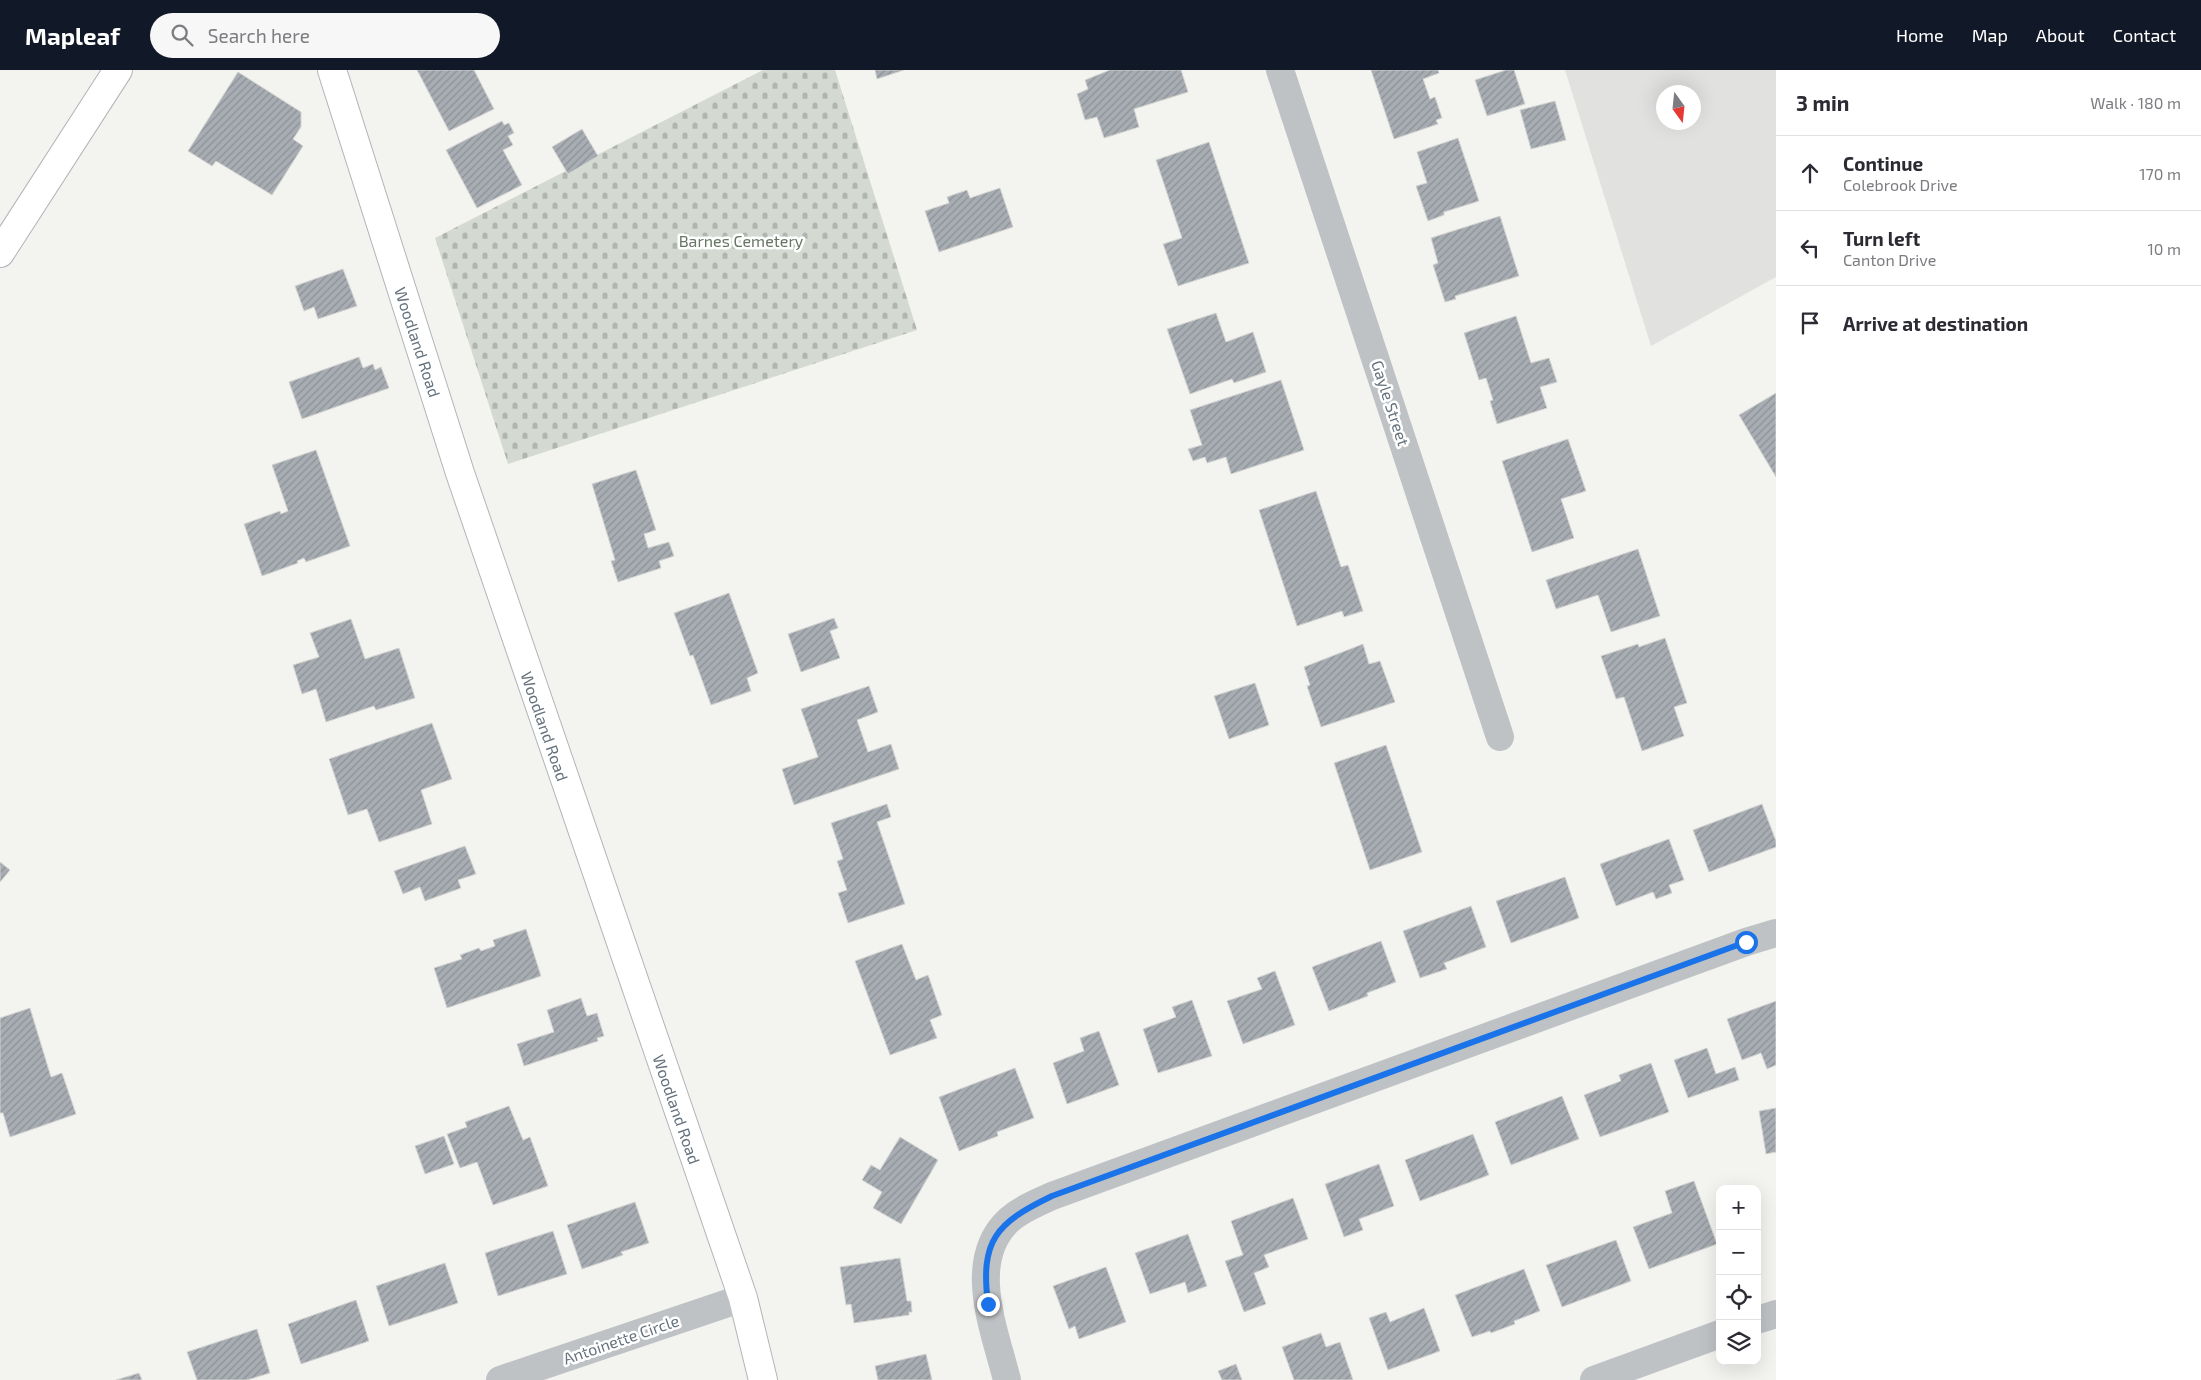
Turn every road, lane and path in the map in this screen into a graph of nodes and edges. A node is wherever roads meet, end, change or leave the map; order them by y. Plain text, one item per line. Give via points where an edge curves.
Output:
1 (118, 70) edge
2 (332, 70) edge
3 (1280, 70) edge
4 (0, 253) edge
5 (1500, 737) dead end
6 (1776, 934) edge
7 (743, 1298) junction
8 (1776, 1314) edge
9 (1761, 1319) edge
10 (1716, 1335) edge
11 (500, 1380) edge
12 (763, 1380) edge
13 (1007, 1380) edge
14 (1594, 1380) edge

1 - 4 main road
2 - 7 main road, Woodland Road via 460,473
3 - 5 street, Gayle Street
6 - 13 street via 1746,942 1026,1208 1008,1220 992,1240 986,1258 988,1304
7 - 11 street, Antoinette Circle
7 - 12 main road, Woodland Road
8 - 9 street
10 - 14 street

